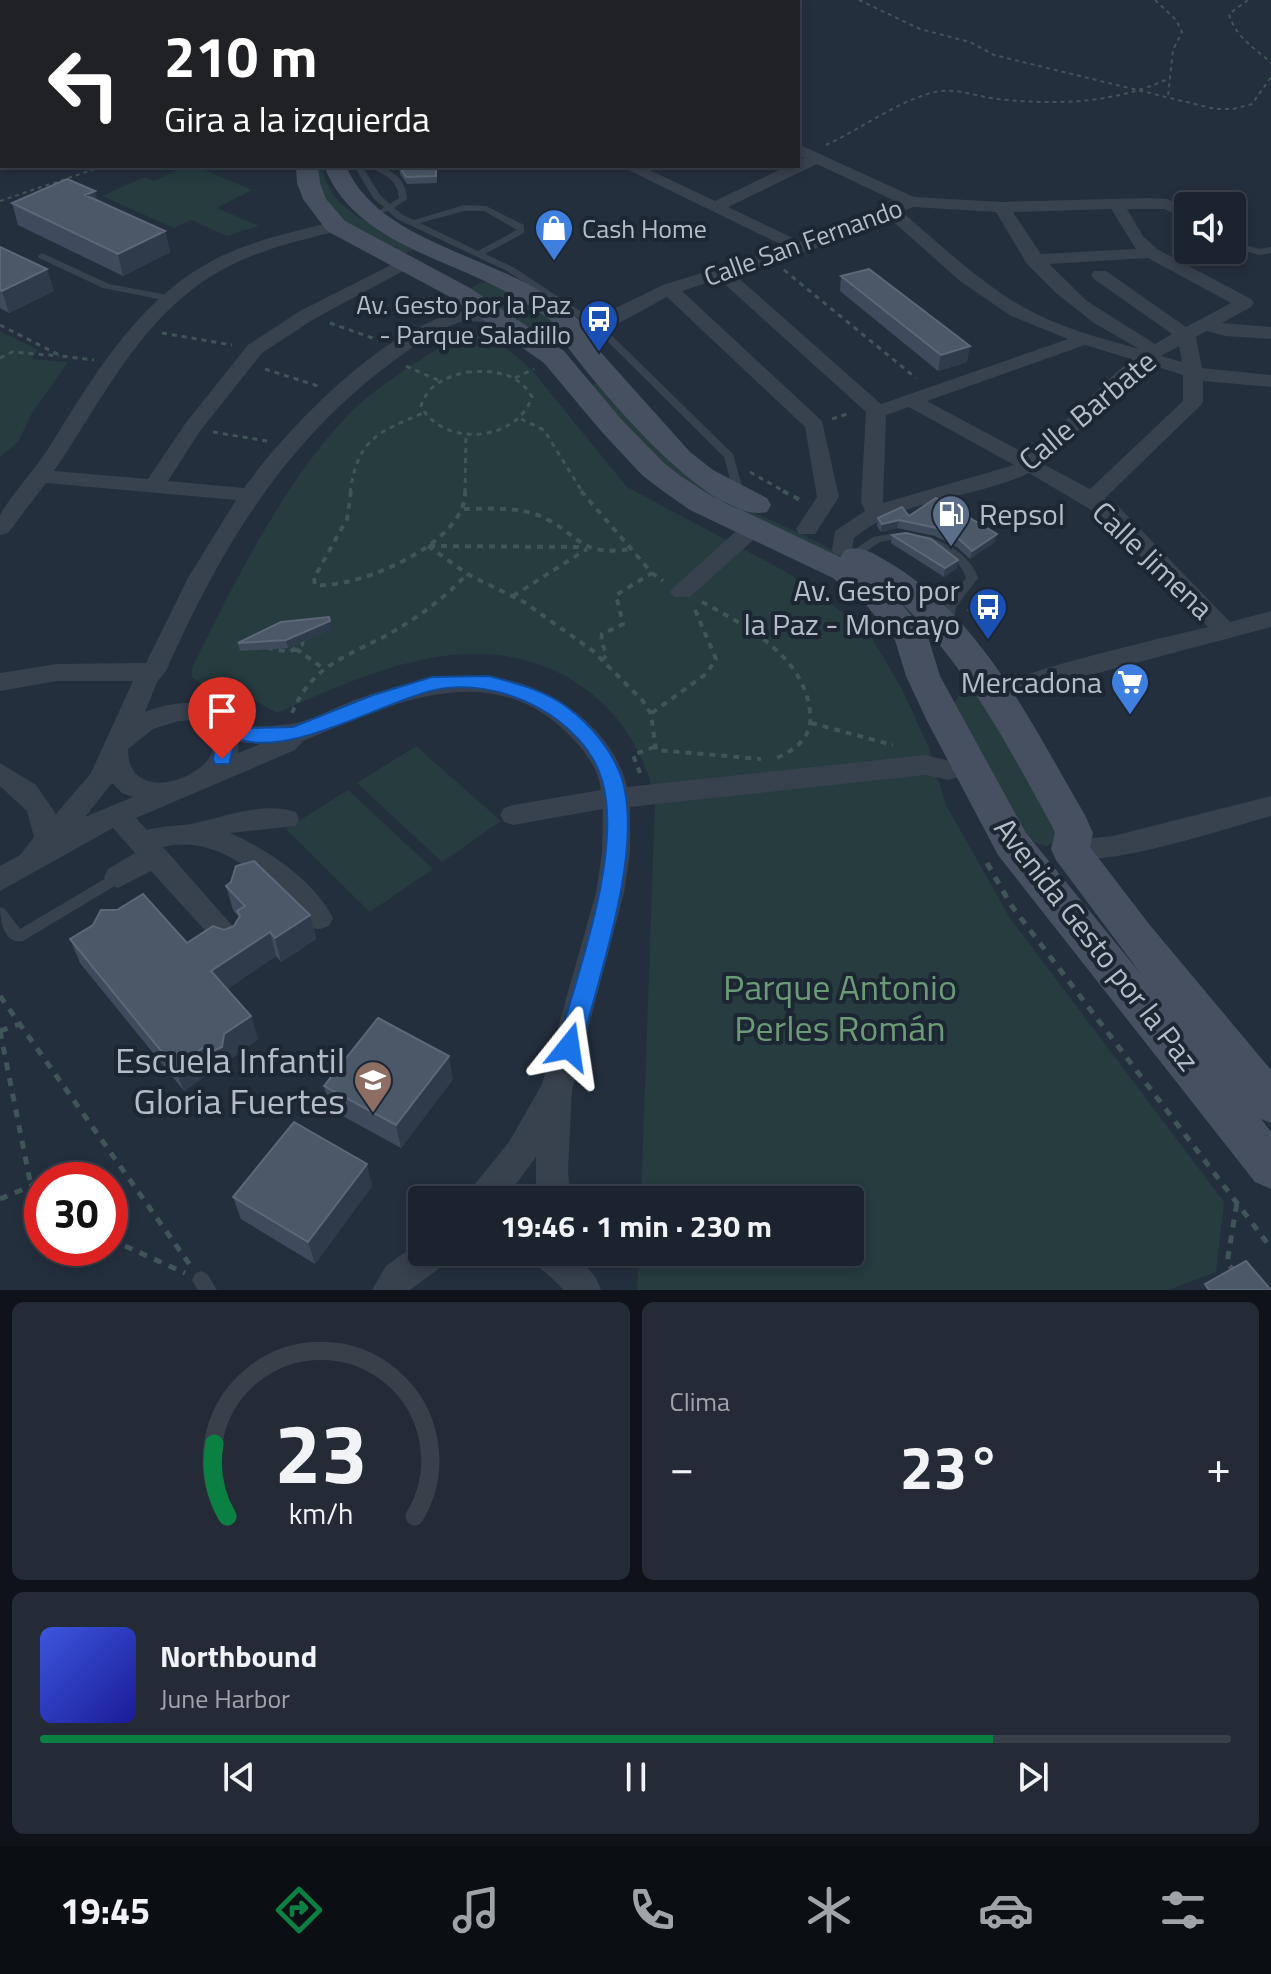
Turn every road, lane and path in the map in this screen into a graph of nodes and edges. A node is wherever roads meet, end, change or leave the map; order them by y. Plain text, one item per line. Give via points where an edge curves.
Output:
1 (859, 0) edge
2 (1155, 0) edge
3 (1248, 0) edge
4 (1271, 63) edge
5 (1271, 77) edge
6 (1170, 78) junction
7 (1146, 91) junction
8 (1168, 97) junction
9 (807, 153) edge
10 (98, 168) edge
11 (307, 168) edge
12 (336, 168) edge
13 (359, 168) edge
14 (376, 168) edge
15 (637, 168) edge
16 (781, 168) edge
17 (0, 201) edge
18 (911, 202) junction
19 (1115, 202) junction
20 (715, 207) junction
21 (1002, 207) junction
22 (1174, 207) edge
23 (890, 210) junction
24 (383, 213) junction
25 (412, 223) junction
26 (336, 226) junction
27 (801, 248) junction
28 (1246, 248) edge
29 (1271, 250) edge
30 (1151, 253) junction
31 (478, 254) junction
32 (42, 256) dead end
33 (769, 258) junction
34 (1033, 260) junction
35 (407, 264) junction
36 (723, 274) junction
37 (1100, 275) dead end
38 (501, 278) junction
39 (669, 289) junction
40 (168, 298) junction
41 (461, 303) junction
42 (307, 315) junction
43 (1205, 324) junction
44 (0, 325) edge
45 (138, 329) junction
46 (584, 330) junction
47 (1271, 333) edge
48 (1186, 335) junction
49 (1085, 339) junction
50 (392, 352) junction
51 (1151, 353) junction
52 (538, 355) junction
53 (61, 356) junction
54 (249, 356) junction
55 (0, 358) edge
56 (112, 362) junction
57 (1193, 371) junction
58 (515, 378) junction
59 (440, 381) junction
60 (1269, 387) edge
61 (339, 392) junction
62 (933, 392) junction
63 (911, 400) junction
64 (874, 408) junction
65 (423, 413) junction
66 (521, 419) junction
67 (815, 425) junction
68 (192, 428) junction
69 (466, 433) junction
70 (290, 445) junction
71 (1030, 465) junction
72 (42, 476) junction
73 (154, 487) junction
74 (250, 495) junction
75 (1092, 499) junction
76 (464, 509) junction
77 (876, 513) junction
78 (0, 528) edge
79 (753, 528) junction
80 (807, 529) junction
81 (428, 546) junction
82 (585, 548) junction
83 (631, 549) junction
84 (848, 552) junction
85 (652, 573) junction
86 (467, 574) junction
87 (682, 592) joint
88 (513, 596) junction
89 (1271, 619) edge
90 (947, 628) junction
91 (1224, 630) junction
92 (296, 649) junction
93 (602, 660) junction
94 (323, 668) junction
95 (154, 671) junction
96 (0, 682) edge
97 (997, 696) junction
98 (940, 709) junction
99 (651, 714) junction
100 (205, 716) junction
101 (811, 723) junction
102 (294, 734) junction
103 (117, 747) junction
104 (654, 747) junction
105 (922, 765) junction
106 (949, 770) dead end
107 (0, 773) edge
108 (204, 778) junction
109 (176, 790) junction
110 (646, 794) junction
111 (615, 798) junction
112 (1271, 807) edge
113 (116, 814) junction
114 (513, 815) dead end
115 (286, 819) dead end
116 (192, 834) junction
117 (48, 837) junction
118 (149, 849) junction
119 (1070, 849) junction
120 (998, 850) junction
121 (30, 862) junction
122 (118, 877) joint
123 (0, 880) edge
124 (0, 913) edge
125 (319, 918) dead end
126 (230, 939) edge
127 (0, 996) edge
128 (21, 1024) junction
129 (0, 1031) edge
130 (556, 1089) junction
131 (1271, 1103) edge
132 (26, 1162) edge
133 (1271, 1167) edge
134 (496, 1186) edge
135 (551, 1186) edge
136 (24, 1189) edge
137 (0, 1199) edge
138 (1237, 1202) junction
139 (128, 1247) edge
140 (1271, 1248) edge
141 (414, 1266) edge
142 (565, 1266) edge
143 (574, 1266) edge
144 (1236, 1271) junction
145 (1224, 1278) edge
146 (1243, 1281) edge
147 (205, 1285) edge
148 (583, 1288) edge
149 (389, 1290) edge

1 - 7 path via 994,55
2 - 6 path via 1182,32 1173,50
3 - 4 path via 1229,14 1230,23
5 - 8 path via 1258,98 1241,108 1215,109
6 - 7 path
6 - 8 path
7 - 8 path
7 - 9 path via 1084,101 933,93
9 - 18 street
10 - 17 path
11 - 26 main road, Avenida Gesto por la Paz via 309,187 323,215
12 - 24 main road, Avenida Gesto por la Paz via 348,196
13 - 24 lane
14 - 24 lane via 402,184 403,199
15 - 20 street
16 - 20 street
18 - 21 street, Calle San Fernando
18 - 23 street, Calle San Fernando
19 - 21 street, Calle San Fernando
19 - 22 street, Calle San Fernando
19 - 30 street via 1136,239
20 - 27 street
21 - 34 street
23 - 27 street, Calle San Fernando
23 - 49 street via 996,299
24 - 25 lane
24 - 38 main road, Avenida Gesto por la Paz
25 - 31 lane
25 - 31 lane via 464,208 486,209 521,227
26 - 35 main road, Avenida Gesto por la Paz
26 - 40 street via 254,249 217,265
27 - 33 street, Calle San Fernando
28 - 29 lane
30 - 34 street
30 - 43 street, Calle Barbate via 1245,303
31 - 46 lane via 535,284
32 - 40 lane via 106,286
33 - 36 street, Calle San Fernando
33 - 62 path
34 - 51 street via 1071,298
35 - 41 main road, Avenida Gesto por la Paz
35 - 42 street
36 - 39 street, Calle San Fernando
36 - 64 street
37 - 48 street
38 - 41 main road via 472,279 462,286
38 - 46 main road, Avenida Gesto por la Paz
39 - 46 street, Calle San Fernando
39 - 67 street
40 - 45 street
41 - 50 street
41 - 52 main road, Avenida Gesto por la Paz via 492,316
42 - 50 path
42 - 54 street
43 - 47 street
43 - 48 street, Calle Barbate
44 - 53 path
45 - 54 path
45 - 56 street
46 - 52 main road
46 - 80 main road, Avenida Gesto por la Paz via 680,458 702,476
48 - 51 street, Calle Barbate
48 - 57 street
49 - 51 street
49 - 62 street
50 - 59 path
50 - 61 street
51 - 57 street
51 - 71 street, Calle Barbate
52 - 58 path
52 - 79 main road, Avenida Gesto por la Paz via 554,357 653,469 701,503
53 - 55 path via 12,352
53 - 56 path
54 - 61 path
54 - 68 street
56 - 72 street
57 - 60 street
57 - 75 street via 1193,402
58 - 59 path via 480,371
58 - 66 path via 532,397
59 - 65 path via 422,398
61 - 70 street
62 - 63 street
63 - 64 street
63 - 71 street, Calle Jimena
64 - 67 path
64 - 77 street
65 - 69 path via 437,426
65 - 81 path via 363,446 347,519 314,583 326,587 349,580
66 - 69 path via 500,429
66 - 83 path via 544,430 579,488
67 - 80 street via 828,497
68 - 70 path
68 - 73 street
69 - 76 path
70 - 74 street
71 - 75 street, Calle Jimena
71 - 77 street, Calle Barbate
72 - 73 street
72 - 78 street
73 - 74 street
74 - 95 street
75 - 91 street, Calle Jimena via 1111,512
76 - 81 path
76 - 82 path via 543,516
77 - 84 street, Calle Barbate via 843,536
79 - 87 street
79 - 98 main road, Avenida Gesto por la Paz via 844,571 879,598 911,637
80 - 84 main road, Avenida Gesto por la Paz
81 - 82 path
81 - 86 path
82 - 83 path
82 - 88 path
83 - 85 path
84 - 90 main road, Avenida Gesto por la Paz via 904,586
84 - 90 lane via 900,534 930,541 966,562 972,578 950,606
85 - 87 path
85 - 93 path via 616,595 623,624 602,634 607,655
86 - 88 path
86 - 94 path via 406,624
88 - 93 path
89 - 91 street
90 - 97 main road, Avenida Gesto por la Paz
91 - 97 street via 1027,683
92 - 92 path via 305,639 296,627 274,630 266,639 274,651
92 - 94 path
93 - 99 path
94 - 102 path via 298,694
95 - 96 street via 44,672
95 - 100 street via 163,676 161,684 178,705
95 - 103 street via 146,678
97 - 98 main road via 979,686 957,685 942,694
97 - 119 main road, Avenida Gesto por la Paz via 1071,825
98 - 120 main road, Avenida Gesto por la Paz
99 - 101 path via 706,674 716,659 689,596 739,621 801,678
99 - 104 path
100 - 102 street via 247,735
100 - 103 street via 180,711 151,717
100 - 108 street via 223,729 226,748
101 - 104 path via 802,743 772,760 687,755
101 - 105 path via 897,746
102 - 108 street via 286,743
102 - 111 street via 432,684 489,682 547,703 584,733 601,756
103 - 109 street via 117,773 123,781 147,791
103 - 117 street via 95,789
104 - 110 path via 633,755
105 - 106 street
105 - 110 street
107 - 117 street via 31,794
108 - 109 street
109 - 113 street
110 - 111 street
111 - 114 street
111 - 130 street via 618,837 605,913
112 - 119 street via 1113,847
113 - 118 street
113 - 121 street
115 - 116 street via 227,823
116 - 118 street via 163,834
116 - 125 street via 263,861
117 - 121 street
118 - 122 street
118 - 126 street
119 - 120 main road via 1042,859
119 - 131 main road, Avenida Gesto por la Paz
120 - 133 main road, Avenida Gesto por la Paz
120 - 138 path via 1020,917
121 - 123 street
122 - 124 lane via 18,937
127 - 128 path
128 - 129 path
128 - 147 path
129 - 132 path
130 - 134 street
130 - 135 street
136 - 137 path
138 - 140 path
138 - 144 path via 1227,1263
139 - 147 path
141 - 149 street
142 - 148 street
143 - 148 street
144 - 145 path
144 - 146 path

